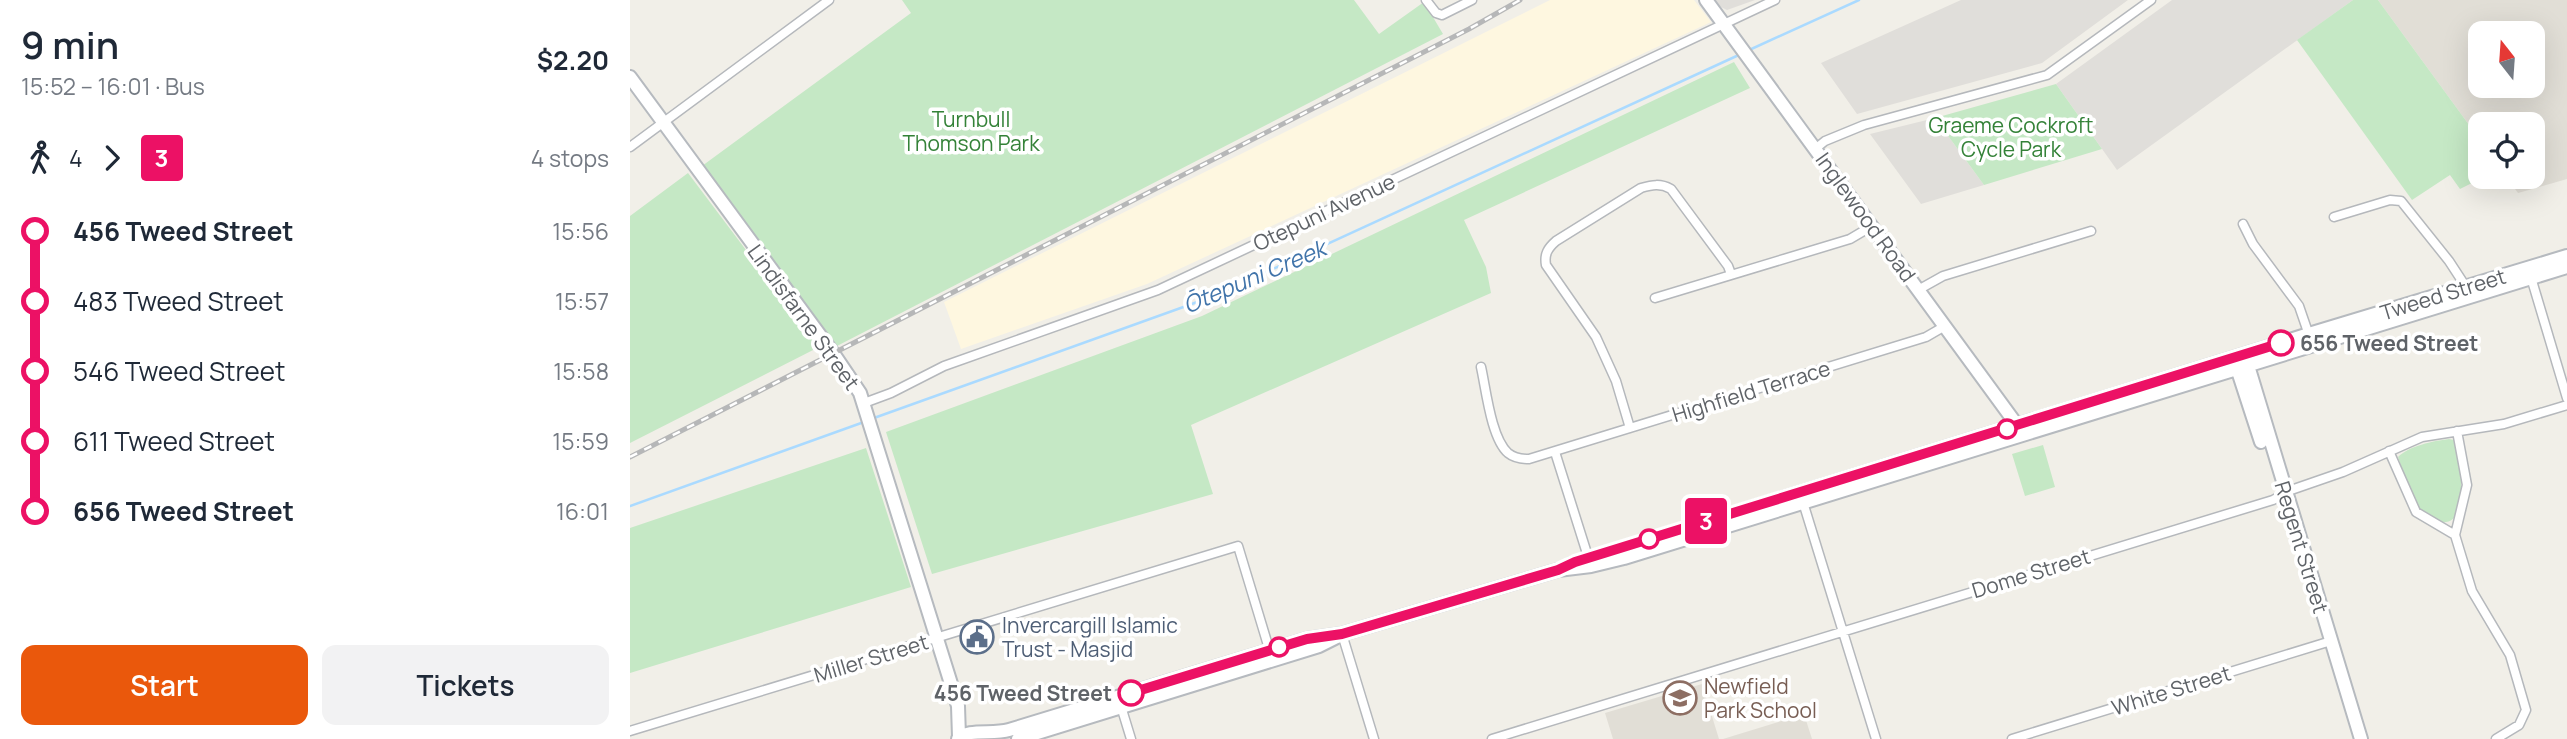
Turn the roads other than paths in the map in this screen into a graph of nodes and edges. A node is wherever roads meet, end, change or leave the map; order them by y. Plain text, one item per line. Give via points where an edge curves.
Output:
1 (829, 0) edge
2 (1426, 0) edge
3 (1472, 0) edge
4 (1706, 0) edge
5 (1775, 0) edge
6 (2151, 0) edge
7 (1723, 23) junction
8 (630, 77) edge
9 (663, 122) junction
10 (630, 147) edge
11 (1815, 149) junction
12 (2333, 217) dead end
13 (2244, 224) dead end
14 (1872, 226) junction
15 (2091, 231) dead end
16 (2567, 256) edge
17 (2567, 267) edge
18 (2529, 273) junction
19 (1731, 274) junction
20 (2466, 287) junction
21 (1919, 289) junction
22 (1655, 298) dead end
23 (1945, 326) junction
24 (2311, 340) junction
25 (2241, 362) junction
26 (1481, 367) dead end
27 (2567, 398) edge
28 (2567, 405) edge
29 (869, 416) junction
30 (1630, 428) junction
31 (2021, 430) junction
32 (2457, 431) junction
33 (2389, 451) junction
34 (1555, 452) junction
35 (2282, 495) junction
36 (1802, 498) junction
37 (2455, 534) junction
38 (1590, 562) junction
39 (1843, 632) junction
40 (1342, 634) junction
41 (937, 638) junction
42 (2327, 642) junction
43 (1271, 655) junction
44 (1120, 702) junction
45 (958, 706) junction
46 (630, 731) edge
47 (978, 735) edge
48 (958, 738) edge
49 (1018, 739) edge
50 (1131, 739) edge
51 (1374, 739) edge
52 (1492, 739) edge
53 (1877, 739) edge
54 (2012, 739) edge
55 (2353, 739) edge
56 (2361, 739) edge
57 (2496, 739) edge

1 - 9 street
2 - 3 street via 1442,15
4 - 7 main road, Inglewood Road
5 - 7 street, Otepuni Avenue
6 - 11 street via 2047,75 1864,125
7 - 11 main road, Inglewood Road
7 - 29 street, Otepuni Avenue via 1158,290 944,366 891,393
8 - 9 main road, Lindisfarne Street
9 - 10 street
9 - 29 main road, Lindisfarne Street via 848,374
11 - 14 main road, Inglewood Road
12 - 20 street via 2401,201
13 - 24 street via 2253,244 2296,301
14 - 19 street via 1850,239
14 - 21 main road, Inglewood Road
15 - 21 street via 1942,276
16 - 18 main road, Tweed Street
17 - 18 main road, Tweed Street
18 - 20 main road, Tweed Street
18 - 24 main road, Tweed Street
18 - 27 street
19 - 22 street
19 - 30 street via 1671,189 1663,185 1641,188 1548,249 1546,265 1596,337
20 - 24 main road, Tweed Street
21 - 23 main road, Inglewood Road
23 - 30 street, Highfield Terrace via 1926,337
23 - 31 main road, Inglewood Road
24 - 25 main road, Tweed Street
25 - 31 main road, Tweed Street
25 - 35 main road, Regent Street
26 - 34 street, Highfield Terrace via 1506,452 1520,459
28 - 32 street, Dome Street via 2504,424
29 - 41 main road, Lindisfarne Street
30 - 34 street, Highfield Terrace
31 - 36 main road, Tweed Street
32 - 33 street, Dome Street via 2423,437
32 - 37 street via 2467,485
33 - 35 street, Dome Street
33 - 37 street via 2417,512
34 - 38 street
35 - 39 street, Dome Street
35 - 42 main road, Regent Street
36 - 38 main road, Tweed Street
36 - 39 street
37 - 57 street via 2472,591 2510,655 2526,710 2523,720
38 - 40 main road, Tweed Street
39 - 52 street, Dome Street
39 - 53 street
40 - 43 main road, Tweed Street via 1319,646
40 - 51 street
41 - 43 street, Miller Street via 1237,546
41 - 45 main road, Lindisfarne Street
41 - 46 street, Miller Street
42 - 54 street, White Street
42 - 55 main road, Regent Street
42 - 56 main road, Regent Street
43 - 44 main road, Tweed Street
44 - 47 main road, Tweed Street
44 - 49 main road, Tweed Street
44 - 50 street
45 - 47 main road, Lindisfarne Street
45 - 48 main road, Lindisfarne Street
47 - 48 main road, Tweed Street via 967,733

